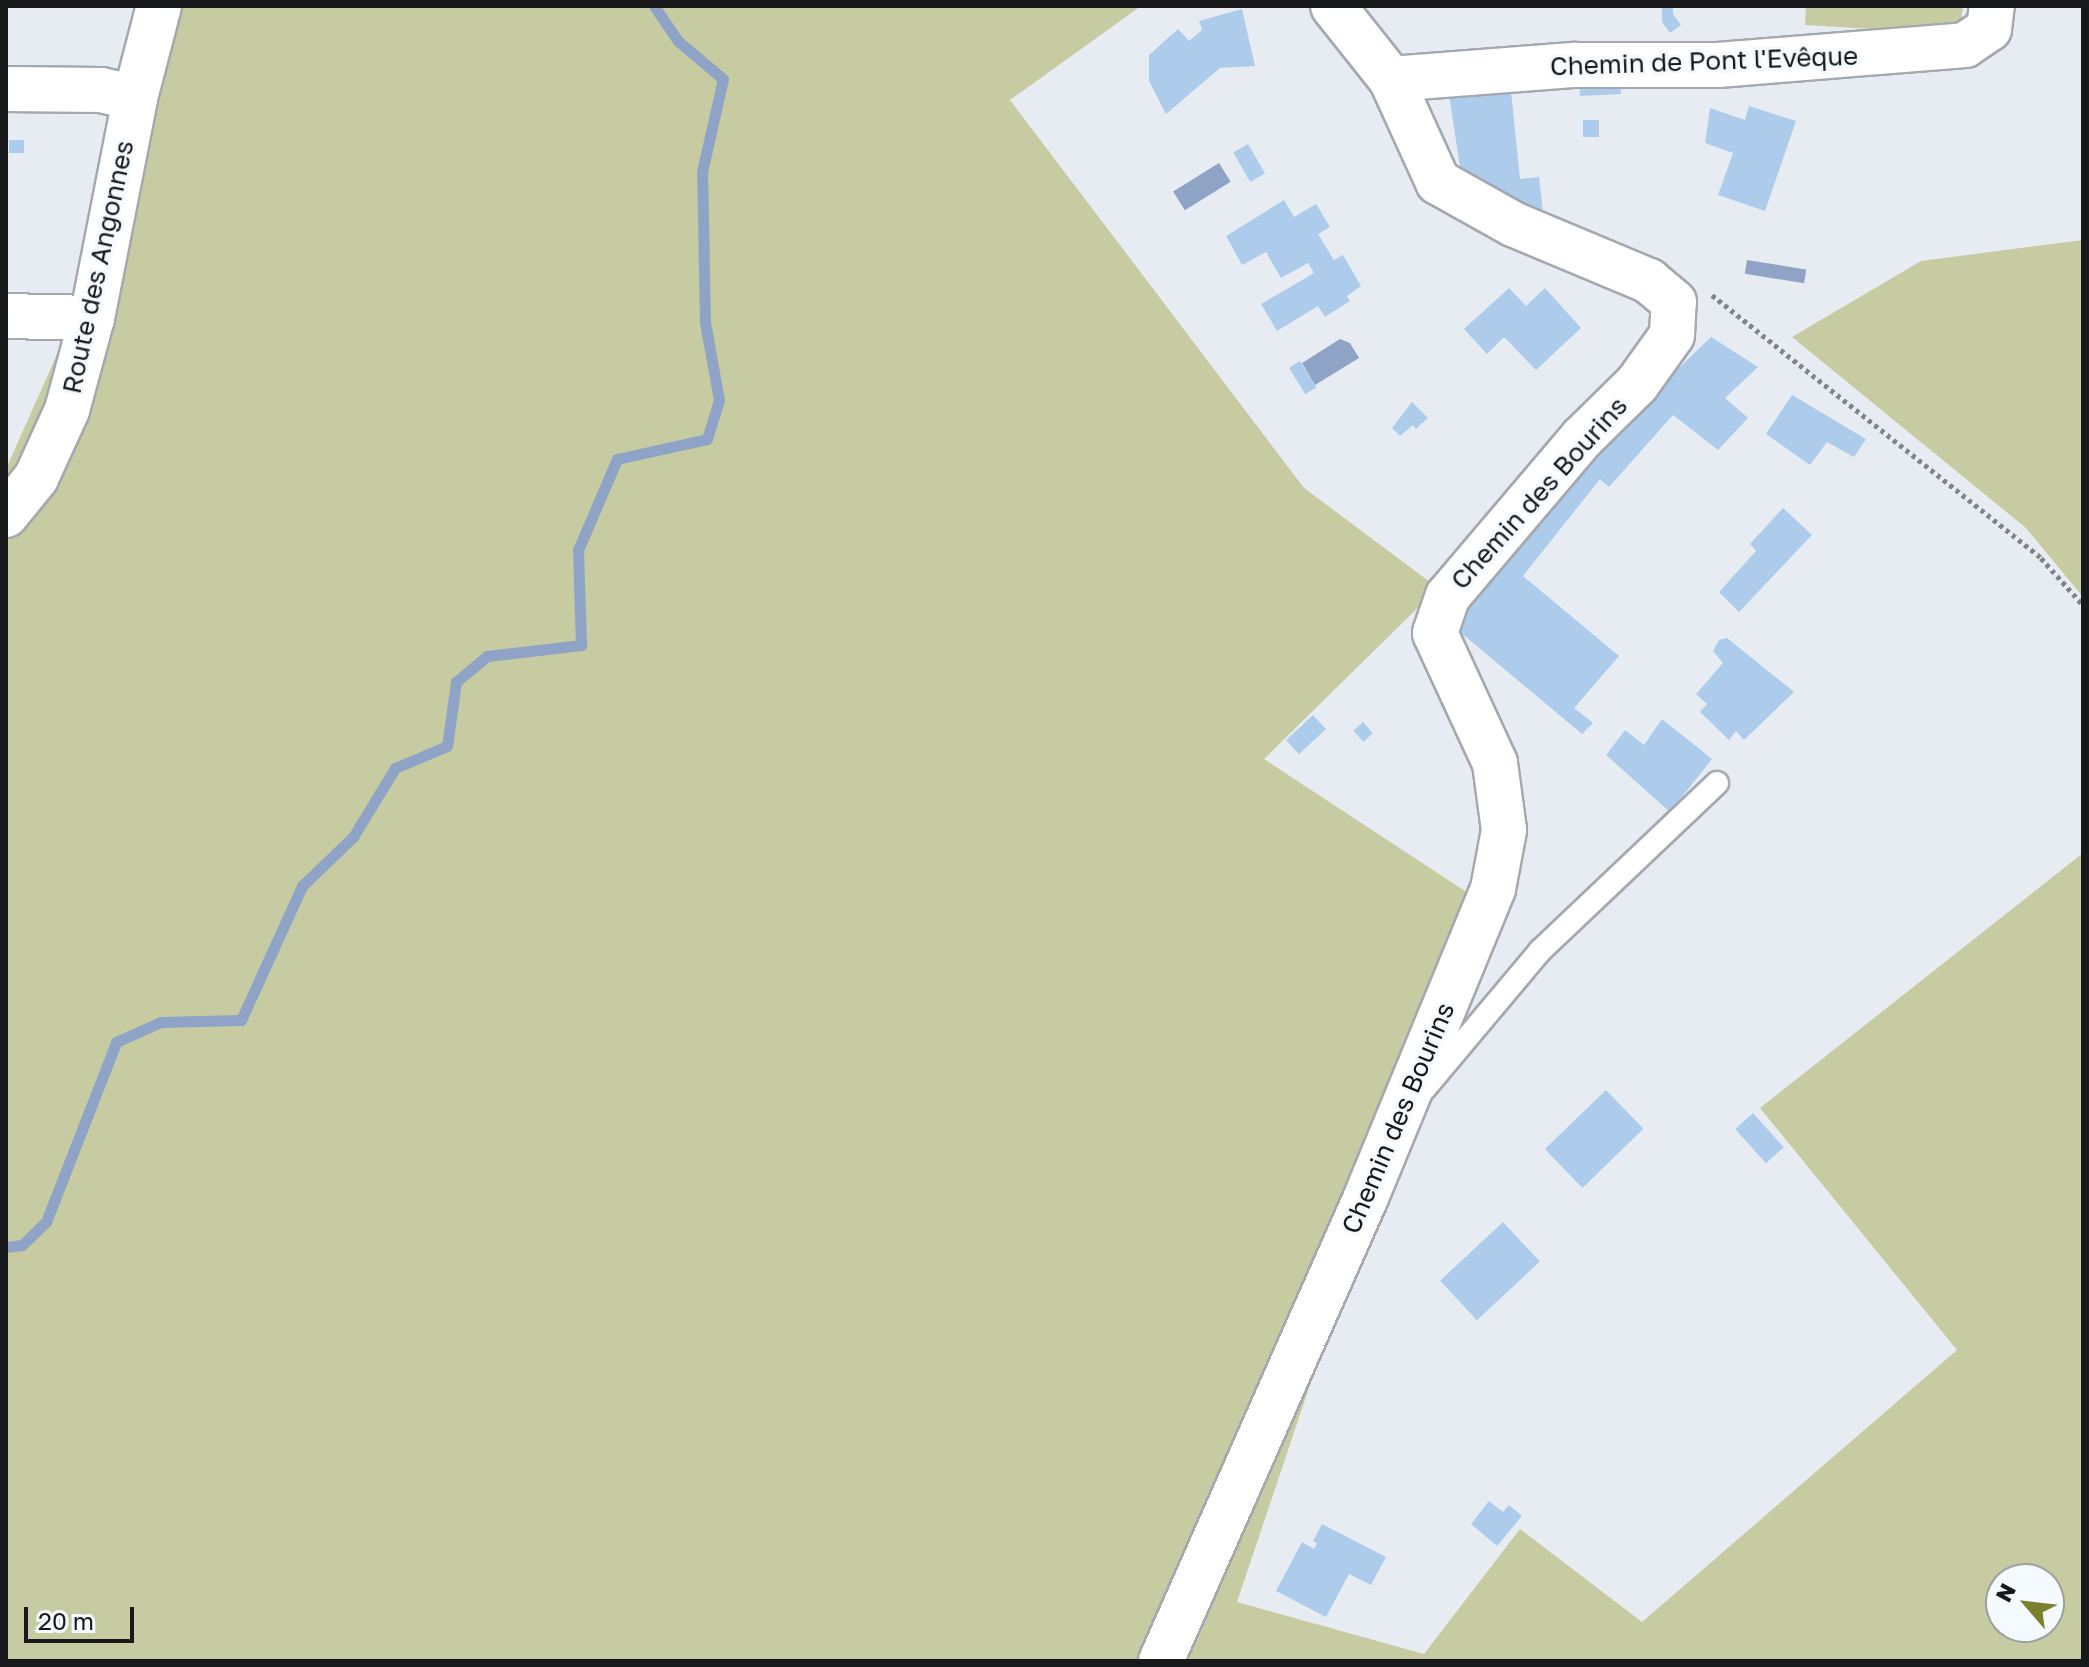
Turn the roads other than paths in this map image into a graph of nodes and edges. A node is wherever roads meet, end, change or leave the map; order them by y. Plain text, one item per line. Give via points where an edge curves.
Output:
1 (159, 6) edge
2 (1333, 6) edge
3 (1992, 6) edge
4 (1391, 79) junction
5 (6, 89) edge
6 (135, 98) junction
7 (6, 316) edge
8 (92, 318) junction
9 (6, 515) edge
10 (1717, 783) dead end
11 (1398, 1120) junction
12 (1161, 1661) edge

1 - 6 street, Route des Angonnes
2 - 4 street
3 - 4 street, Chemin de Pont l'Evêque via 1989,29 1965,45 1718,65 1575,65
4 - 11 street, Chemin des Bourins via 1438,182 1513,224 1649,281 1674,302 1672,335 1637,384 1495,537 1448,596 1435,633 1495,763 1504,830 1493,889
5 - 6 street via 101,90
6 - 8 street, Route des Angonnes
7 - 8 street
8 - 9 street, Route des Angonnes via 67,410 36,478
10 - 11 lane via 1540,951
11 - 12 street, Chemin des Bourins

